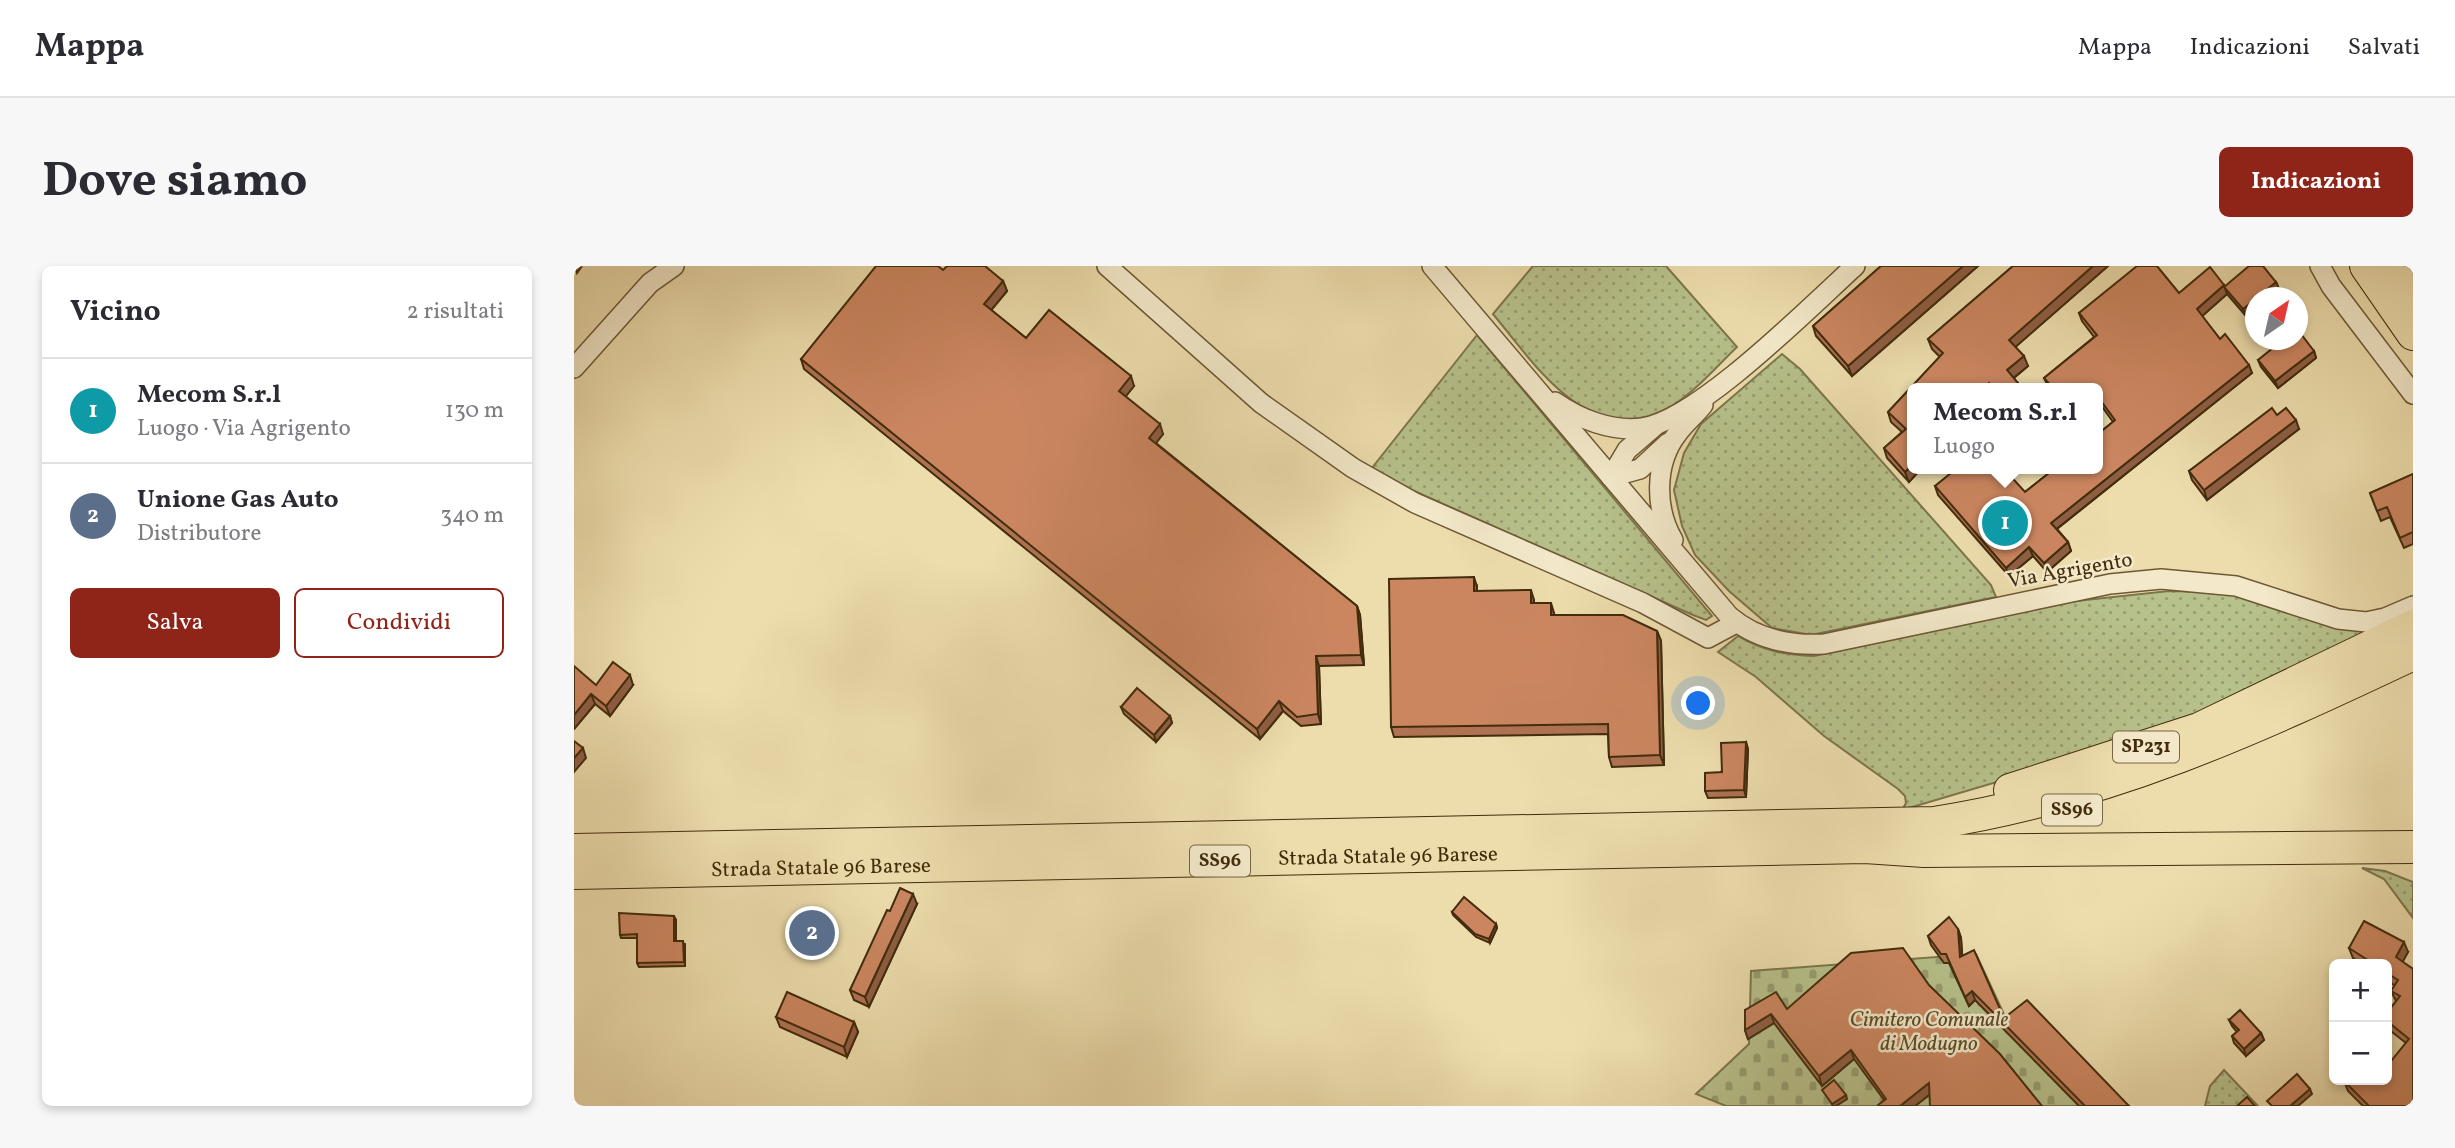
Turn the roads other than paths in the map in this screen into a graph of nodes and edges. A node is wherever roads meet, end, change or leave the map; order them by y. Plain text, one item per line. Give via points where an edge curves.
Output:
1 (1107, 266) edge
2 (1432, 266) edge
3 (1855, 266) edge
4 (2320, 266) edge
5 (2366, 266) edge
6 (2393, 266) edge
7 (666, 268) edge
8 (2401, 299) edge
9 (2413, 335) edge
10 (574, 368) edge
11 (1535, 387) junction
12 (2413, 394) edge
13 (1669, 428) junction
14 (1611, 477) junction
15 (1692, 572) junction
16 (2413, 606) edge
17 (1736, 622) junction
18 (2413, 626) edge
19 (2413, 654) edge
20 (2413, 672) edge
21 (1864, 835) junction
22 (2413, 847) edge
23 (2228, 848) junction
24 (574, 850) edge
25 (2413, 868) edge
26 (574, 873) edge

1 - 17 street via 1261,403 1389,490 1643,603 1708,638
2 - 11 street
3 - 13 street
4 - 12 street
5 - 8 main road
6 - 8 main road
7 - 10 street
8 - 9 main road
11 - 13 street via 1578,417 1600,424
11 - 14 street
13 - 14 street via 1627,450
13 - 15 street via 1659,485 1660,509
14 - 15 street
15 - 17 street
16 - 17 street, Via Agrigento via 2366,622 2338,619 2236,586 2161,579 2109,584 1824,644 1782,642
18 - 21 main road, SP231 via 2199,729 1918,814
19 - 21 main road, SS96 via 2262,726 2138,774 2055,799
20 - 21 main road, SS96 via 2223,758 2098,803 1977,831
21 - 23 main road, SS96 via 1924,851
21 - 24 main road, Strada Statale 96 Barese / SS96
21 - 26 main road, Strada Statale 96 Barese / SS96
22 - 23 main road, SS96
23 - 25 main road via 2375,858

